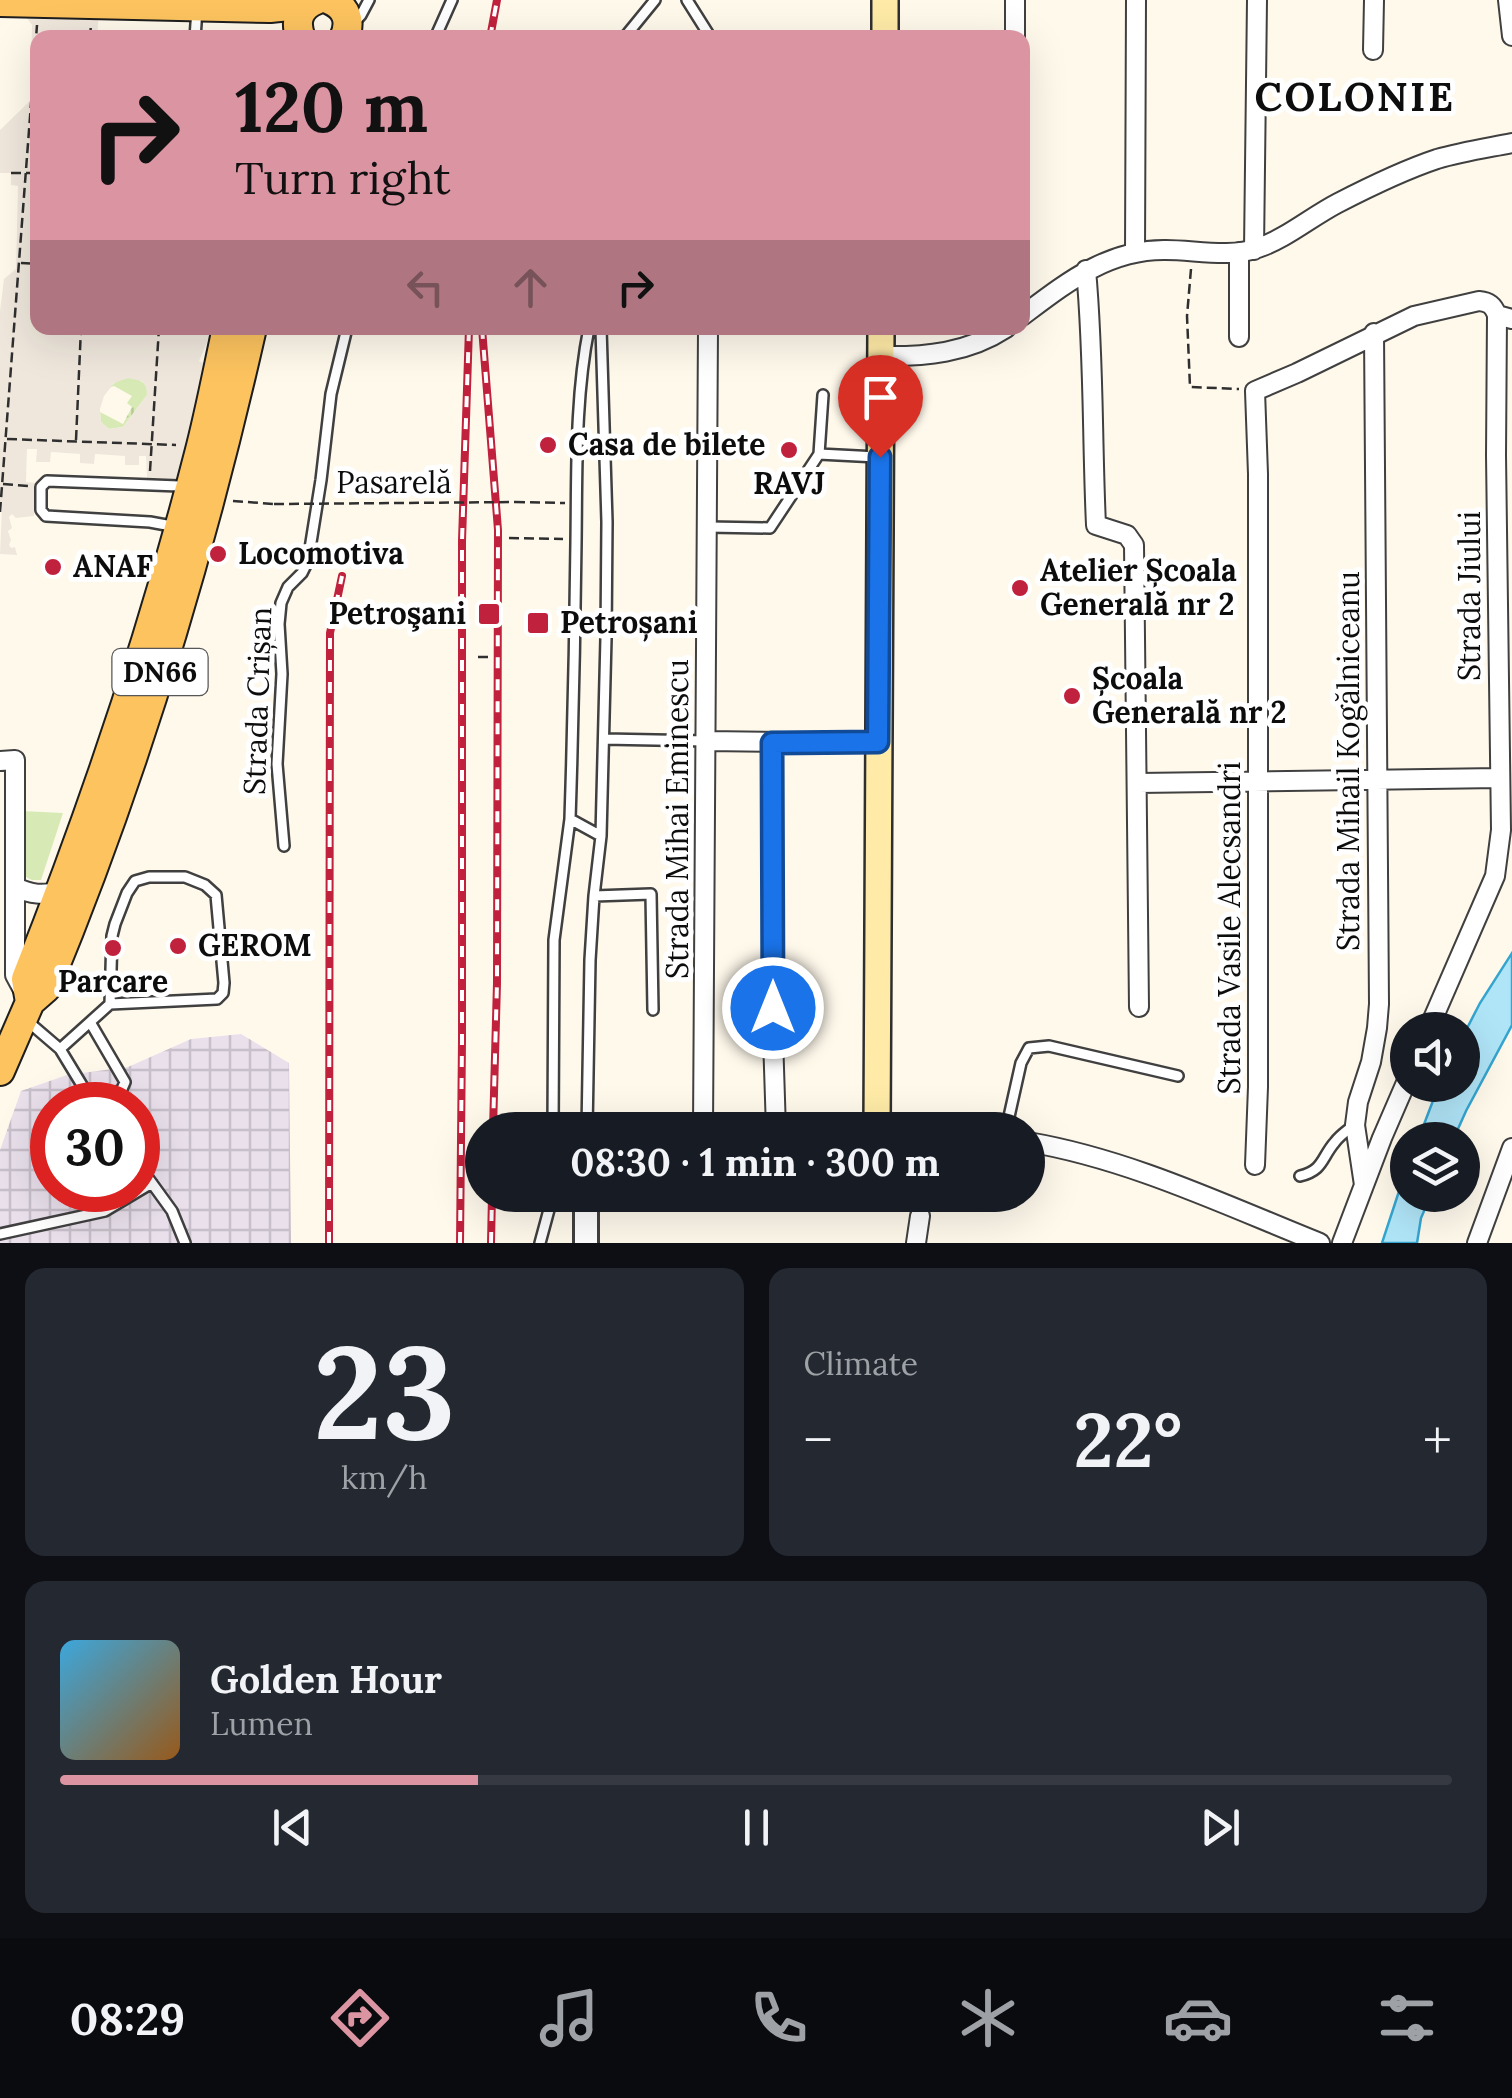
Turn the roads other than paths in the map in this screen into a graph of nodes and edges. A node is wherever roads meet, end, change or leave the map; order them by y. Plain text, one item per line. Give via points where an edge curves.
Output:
1 (452, 0) edge
2 (655, 0) edge
3 (688, 0) edge
4 (885, 0) edge
5 (1015, 0) edge
6 (1136, 0) edge
7 (1258, 0) edge
8 (1374, 0) edge
9 (1508, 0) edge
10 (0, 2) edge
11 (188, 4) edge
12 (330, 14) edge
13 (193, 30) edge
14 (439, 30) edge
15 (631, 30) edge
16 (707, 30) edge
17 (885, 30) edge
18 (1015, 30) edge
19 (1512, 36) edge
20 (1373, 50) dead end
21 (1512, 143) edge
22 (1246, 251) junction
23 (1135, 253) junction
24 (1086, 270) junction
25 (1030, 310) edge
26 (1504, 317) edge
27 (1374, 333) junction
28 (225, 335) edge
29 (250, 335) edge
30 (345, 335) edge
31 (588, 335) edge
32 (602, 335) edge
33 (708, 335) edge
34 (881, 335) edge
35 (994, 335) edge
36 (1239, 337) dead end
37 (880, 356) junction
38 (823, 395) dead end
39 (217, 428) junction
40 (819, 454) junction
41 (880, 457) junction
42 (191, 482) junction
43 (708, 527) junction
44 (180, 528) junction
45 (604, 739) junction
46 (707, 742) junction
47 (878, 742) junction
48 (772, 743) junction
49 (0, 761) edge
50 (1499, 778) junction
51 (1377, 779) junction
52 (1258, 781) junction
53 (1138, 783) junction
54 (570, 820) junction
55 (600, 836) junction
56 (284, 846) dead end
57 (15, 888) junction
58 (60, 892) junction
59 (594, 896) junction
60 (7, 959) edge
61 (110, 1004) junction
62 (1139, 1007) dead end
63 (27, 1009) junction
64 (653, 1010) dead end
65 (1436, 1012) edge
66 (90, 1022) junction
67 (60, 1049) junction
68 (0, 1071) edge
69 (1178, 1076) dead end
70 (82, 1082) edge
71 (126, 1082) edge
72 (1398, 1102) edge
73 (553, 1112) edge
74 (587, 1112) edge
75 (704, 1112) edge
76 (775, 1112) edge
77 (877, 1112) edge
78 (1010, 1112) edge
79 (1355, 1125) junction
80 (1045, 1146) edge
81 (1512, 1148) edge
82 (1255, 1165) dead end
83 (1300, 1176) dead end
84 (1364, 1185) junction
85 (160, 1194) edge
86 (100, 1212) edge
87 (548, 1212) edge
88 (586, 1212) edge
89 (920, 1216) dead end
90 (0, 1234) edge
91 (185, 1243) edge
92 (540, 1243) edge
93 (586, 1243) edge
94 (916, 1243) edge
95 (1320, 1243) edge
96 (1342, 1243) edge
97 (1478, 1243) edge

1 - 14 lane
2 - 15 lane
3 - 16 lane
4 - 17 main road
5 - 18 street
6 - 23 street
7 - 22 street
8 - 20 street
9 - 19 street
10 - 11 main road via 83,14
11 - 12 main road
11 - 13 lane
21 - 22 street via 1432,161
22 - 23 street
22 - 36 street
23 - 24 street
24 - 25 street
24 - 53 street via 1096,525 1127,535 1134,545
26 - 27 street via 1478,301
26 - 50 street, Strada Jiului
27 - 51 street, Strada Mihail Kogălniceanu
27 - 52 street, Strada Vasile Alecsandri via 1256,390
28 - 39 main road, DN66
29 - 39 main road, DN66
30 - 56 lane, Strada Crișan via 330,394 308,560 288,587 279,624
31 - 54 lane via 576,503
32 - 45 lane
33 - 43 street, Strada Mihai Eminescu
34 - 37 main road
35 - 37 street via 962,349
37 - 41 main road
38 - 40 lane
39 - 42 main road, DN66
39 - 63 main road, DN66 via 192,566 110,825 46,988
40 - 41 lane
40 - 43 lane via 770,528
41 - 47 main road
42 - 44 main road, DN66
42 - 44 lane via 41,487 46,516
43 - 46 street, Strada Mihai Eminescu
44 - 58 main road, DN66
45 - 46 lane
45 - 55 lane
46 - 48 street
46 - 75 street, Strada Mihai Eminescu
47 - 48 street
47 - 77 main road
48 - 76 street
49 - 57 street via 15,760
50 - 51 street
50 - 65 street, Strada Jiului via 1496,876
51 - 52 street
51 - 79 street, Strada Mihail Kogălniceanu via 1378,1028
52 - 53 street
52 - 82 street, Strada Vasile Alecsandri
53 - 62 street
54 - 55 lane
54 - 73 lane via 554,940
55 - 59 lane
57 - 58 street via 40,896
57 - 60 street
58 - 63 main road, DN66 via 26,980
59 - 64 lane via 651,894
59 - 74 lane
60 - 63 street
61 - 61 lane via 217,999 223,993 216,896 205,885 185,877 135,881 112,936
61 - 66 lane
63 - 67 lane
63 - 68 main road, DN66
66 - 67 lane
66 - 71 lane
67 - 70 lane
69 - 78 lane via 1049,1046 1029,1048
72 - 84 street
79 - 83 lane via 1335,1141 1321,1166
79 - 84 street, Strada Mihail Kogălniceanu
80 - 95 street via 1127,1168
81 - 97 street
84 - 96 street
85 - 91 lane
86 - 90 lane
87 - 92 lane
88 - 93 street
89 - 94 street

